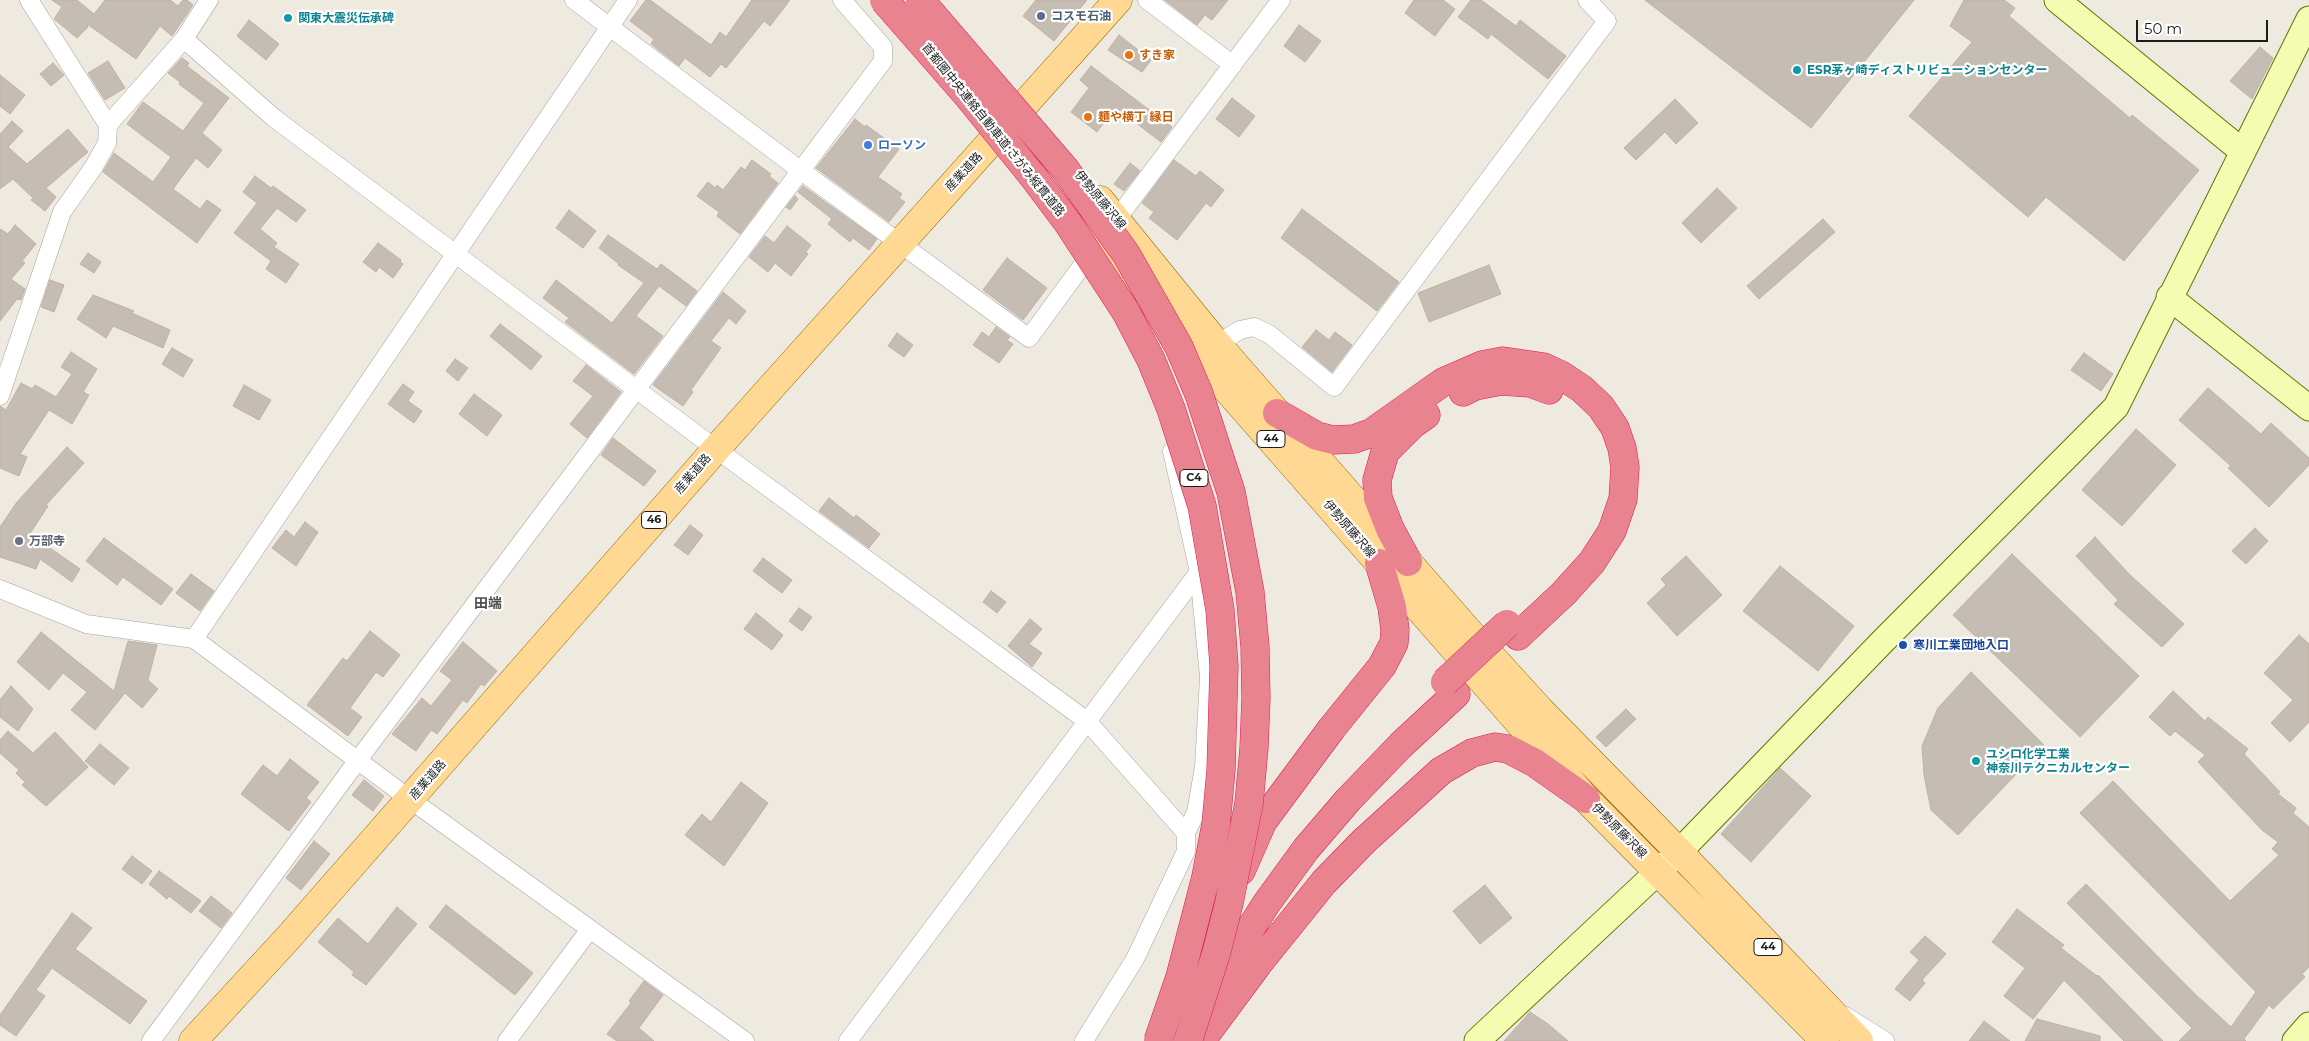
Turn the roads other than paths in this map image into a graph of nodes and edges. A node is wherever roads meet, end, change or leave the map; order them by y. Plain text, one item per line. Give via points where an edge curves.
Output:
1 (29, 0) edge
2 (209, 0) edge
3 (574, 0) edge
4 (628, 0) edge
5 (842, 0) edge
6 (884, 0) edge
7 (892, 0) edge
8 (920, 0) edge
9 (928, 0) edge
10 (1118, 0) edge
11 (1147, 0) edge
12 (1281, 0) edge
13 (1587, 0) edge
14 (2057, 0) edge
15 (2309, 19) edge
16 (611, 26) junction
17 (184, 38) junction
18 (1233, 65) junction
19 (1012, 119) junction
20 (108, 125) junction
21 (2242, 151) junction
22 (800, 170) junction
23 (1117, 219) junction
24 (900, 243) junction
25 (1098, 244) junction
26 (457, 254) junction
27 (2169, 297) junction
28 (1217, 344) junction
29 (1189, 346) junction
30 (638, 390) junction
31 (0, 396) edge
32 (2309, 408) edge
33 (1277, 413) junction
34 (716, 449) junction
35 (1408, 562) junction
36 (1379, 563) junction
37 (1199, 572) junction
38 (0, 589) edge
39 (1512, 630) junction
40 (194, 639) junction
41 (1450, 688) junction
42 (1087, 721) junction
43 (358, 760) junction
44 (1586, 799) junction
45 (411, 800) junction
46 (1186, 833) junction
47 (1680, 852) junction
48 (1659, 871) junction
49 (590, 929) junction
50 (1188, 988) junction
51 (1805, 1004) junction
52 (2309, 1025) edge
53 (151, 1041) edge
54 (193, 1041) edge
55 (508, 1041) edge
56 (745, 1041) edge
57 (848, 1041) edge
58 (1084, 1041) edge
59 (1158, 1041) edge
60 (1165, 1041) edge
61 (1188, 1041) edge
62 (1201, 1041) edge
63 (1477, 1041) edge
64 (1816, 1041) edge
65 (1825, 1041) edge
66 (1859, 1041) edge
67 (1885, 1041) edge
68 (2295, 1041) edge

1 - 20 street
2 - 17 street
3 - 16 street
4 - 16 street
5 - 22 street via 883,47 883,61
6 - 59 highway, 首都圏中央連絡自動車道;さがみ縦貫道路 / C4, bridge via 1035,179 1126,312 1151,360 1202,506 1220,610 1224,666 1216,824 1180,977
7 - 19 main road, 伊勢原藤沢線 / 44
8 - 61 highway, 首都圏中央連絡自動車道;さがみ縦貫道路 / C4, bridge via 1065,169 1126,254 1179,347 1199,394 1231,492 1248,583 1255,647 1254,748 1249,802 1229,903
9 - 19 main road, 伊勢原藤沢線 / 44
10 - 19 main road, 産業道路 / 46
11 - 18 street
12 - 18 street
13 - 28 street via 1607,21 1334,387 1269,334 1254,327 1240,330
14 - 21 street
15 - 21 street
16 - 22 street
16 - 26 street
17 - 20 street
17 - 26 street via 274,118
18 - 23 street
19 - 23 main road, 伊勢原藤沢線 / 44
19 - 24 main road, 産業道路 / 46
19 - 25 main road, 伊勢原藤沢線 / 44
20 - 31 street via 107,142 62,212
21 - 27 street
22 - 24 street
22 - 30 street
23 - 25 street
23 - 28 main road, 伊勢原藤沢線 / 44
24 - 25 street via 1029,338
24 - 34 main road, 産業道路 / 46
25 - 29 main road, 伊勢原藤沢線 / 44
26 - 30 street
26 - 40 street
27 - 32 street
27 - 47 street via 2116,407 1876,648
28 - 33 main road, 伊勢原藤沢線 / 44
29 - 36 main road, 伊勢原藤沢線 / 44
29 - 37 street via 1170,370 1161,409
30 - 34 street
30 - 43 street
33 - 35 main road, 伊勢原藤沢線 / 44
33 - 39 highway via 1317,436 1333,440 1354,439 1371,433 1443,382 1482,365 1503,361 1544,367 1582,389 1601,406 1615,428 1625,467 1623,499 1612,530 1592,562 1564,593
34 - 42 street
34 - 45 main road, 産業道路 / 46
35 - 39 highway via 1378,498 1376,480 1385,452 1394,442 1433,410 1464,391 1486,383 1530,383 1566,399 1596,431 1606,458 1607,488 1600,514 1581,548
35 - 47 main road, 伊勢原藤沢線 / 44 via 1540,710
36 - 44 main road, 伊勢原藤沢線 / 44
36 - 50 highway via 1392,607 1394,643 1382,666 1263,821
37 - 42 street
37 - 46 street via 1209,677 1204,767 1196,812
38 - 40 street via 86,624
39 - 41 highway, bridge
40 - 43 street
41 - 50 highway via 1403,720 1331,793 1280,858
41 - 61 highway via 1306,849 1217,978 1195,1019
42 - 46 street
42 - 57 street
43 - 45 street
43 - 53 street
44 - 48 main road, 伊勢原藤沢線 / 44
44 - 62 highway via 1535,763 1508,749 1495,747 1472,753 1440,771 1324,882
45 - 49 street
45 - 54 main road, 産業道路 / 46
46 - 58 street via 1186,851 1166,896 1134,959
47 - 48 street
47 - 51 main road, 伊勢原藤沢線 / 44
48 - 51 main road, 伊勢原藤沢線 / 44
48 - 63 street
49 - 55 street
49 - 56 street
50 - 60 highway
51 - 64 street
51 - 65 main road, 伊勢原藤沢線 / 44
51 - 66 main road, 伊勢原藤沢線 / 44
51 - 67 street
52 - 68 street

